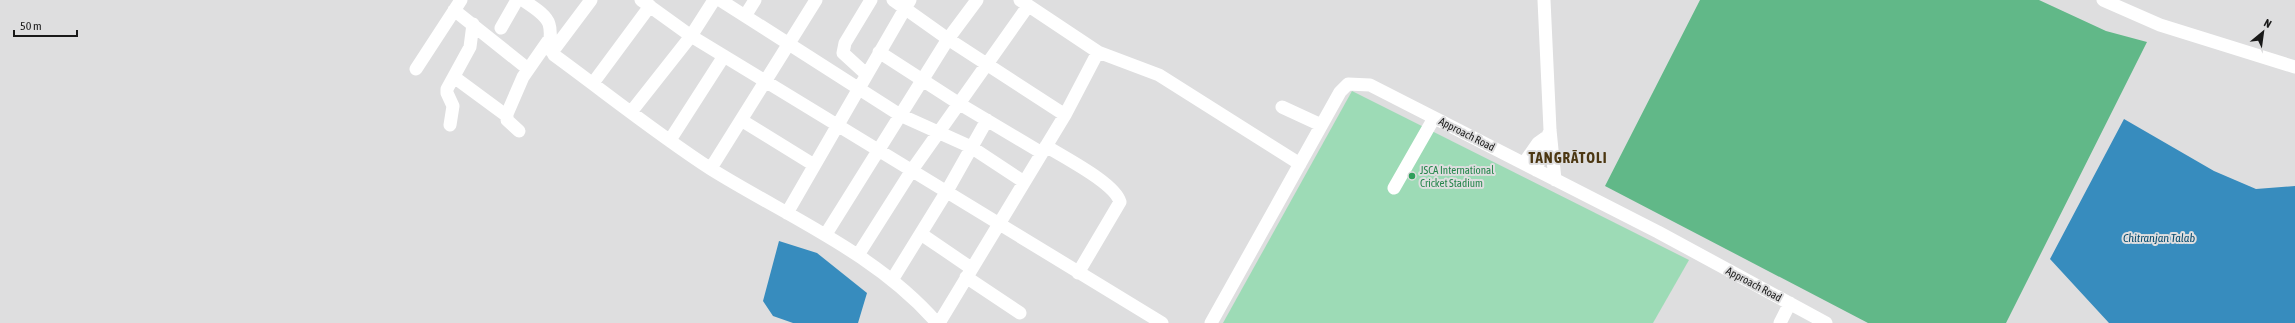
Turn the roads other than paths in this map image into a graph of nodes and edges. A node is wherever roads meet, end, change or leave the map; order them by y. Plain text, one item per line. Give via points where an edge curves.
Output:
1 (517, 0) edge
2 (523, 0) edge
3 (591, 0) edge
4 (714, 0) edge
5 (720, 0) edge
6 (755, 0) edge
7 (816, 0) edge
8 (871, 0) edge
9 (893, 0) edge
10 (977, 0) edge
11 (1544, 0) edge
12 (2103, 0) edge
13 (645, 3) edge
14 (1024, 3) edge
15 (907, 4) edge
16 (457, 5) edge
17 (745, 16) junction
18 (473, 24) junction
19 (501, 28) dead end
20 (691, 36) junction
21 (948, 39) junction
22 (788, 43) junction
23 (550, 47) junction
24 (879, 52) junction
25 (1098, 52) junction
26 (724, 56) junction
27 (986, 64) junction
28 (2295, 67) edge
29 (416, 69) dead end
30 (528, 69) junction
31 (866, 74) junction
32 (454, 77) junction
33 (922, 80) junction
34 (764, 81) junction
35 (593, 83) junction
36 (858, 88) junction
37 (958, 103) junction
38 (1282, 108) dead end
39 (631, 112) junction
40 (900, 115) junction
41 (1065, 115) junction
42 (506, 116) junction
43 (1434, 118) junction
44 (740, 120) junction
45 (987, 120) junction
46 (450, 125) dead end
47 (1321, 125) junction
48 (836, 126) junction
49 (519, 131) dead end
50 (939, 132) junction
51 (1549, 133) junction
52 (670, 140) junction
53 (972, 147) junction
54 (1044, 149) junction
55 (879, 152) junction
56 (1300, 164) junction
57 (1524, 164) junction
58 (814, 165) junction
59 (711, 168) junction
60 (912, 170) junction
61 (1536, 170) junction
62 (1558, 181) junction
63 (1024, 182) junction
64 (1394, 188) dead end
65 (946, 192) junction
66 (787, 213) junction
67 (998, 222) junction
68 (826, 234) junction
69 (921, 234) junction
70 (858, 255) junction
71 (969, 273) junction
72 (1078, 273) junction
73 (892, 280) junction
74 (1790, 304) junction
75 (1020, 313) dead end
76 (938, 323) edge
77 (1162, 323) edge
78 (1211, 323) edge
79 (1780, 323) edge
80 (1826, 323) edge

1 - 19 street
2 - 23 street via 548,20
3 - 23 street
4 - 20 street
5 - 17 street
6 - 17 street
7 - 22 street
8 - 31 street via 845,43 843,53
9 - 15 street
10 - 21 street
11 - 51 street
12 - 28 street via 2160,25
13 - 20 street
13 - 35 street
14 - 25 street
14 - 27 street
15 - 21 street
15 - 24 street
16 - 18 street
16 - 29 street
17 - 22 street
18 - 30 street
18 - 32 street via 470,47
20 - 26 street
20 - 39 street
21 - 27 street
21 - 33 street
22 - 34 street
22 - 36 street
23 - 30 street
23 - 35 street
24 - 31 street
24 - 33 street
25 - 41 street
25 - 56 street via 1159,75
26 - 34 street
26 - 52 street
27 - 37 street
27 - 41 street
30 - 42 street
31 - 36 street
32 - 42 street
32 - 46 street via 447,93 453,106
33 - 37 street
33 - 40 street
34 - 44 street
34 - 48 street
35 - 39 street
36 - 40 street
36 - 48 street
37 - 45 street
37 - 50 street
38 - 47 street
39 - 52 street
40 - 50 street
40 - 55 street
41 - 54 street
42 - 49 street via 509,123
43 - 47 street, Approach Road via 1370,85 1358,83 1348,84 1340,92
43 - 57 street, Approach Road
43 - 64 street
44 - 58 street
44 - 59 street
45 - 53 street
45 - 54 street
47 - 56 street, Approach Road
48 - 55 street
48 - 58 street
50 - 53 street
50 - 60 street
51 - 57 street
51 - 61 street
51 - 62 street via 1558,141
52 - 59 street
53 - 63 street
53 - 65 street
54 - 63 street
54 - 72 street via 1108,186 1119,197 1120,202
55 - 60 street
55 - 68 street
56 - 78 street, Approach Road
57 - 61 street, Approach Road
58 - 66 street
59 - 66 street
60 - 65 street
60 - 70 street
61 - 62 street, Approach Road
62 - 74 street, Approach Road
63 - 67 street
65 - 67 street
65 - 69 street
66 - 68 street
67 - 71 street
67 - 72 street
68 - 70 street
69 - 71 street
69 - 73 street
70 - 73 street
71 - 75 street
71 - 76 street
72 - 77 street
73 - 76 street via 906,290
74 - 79 street
74 - 80 street, Approach Road

